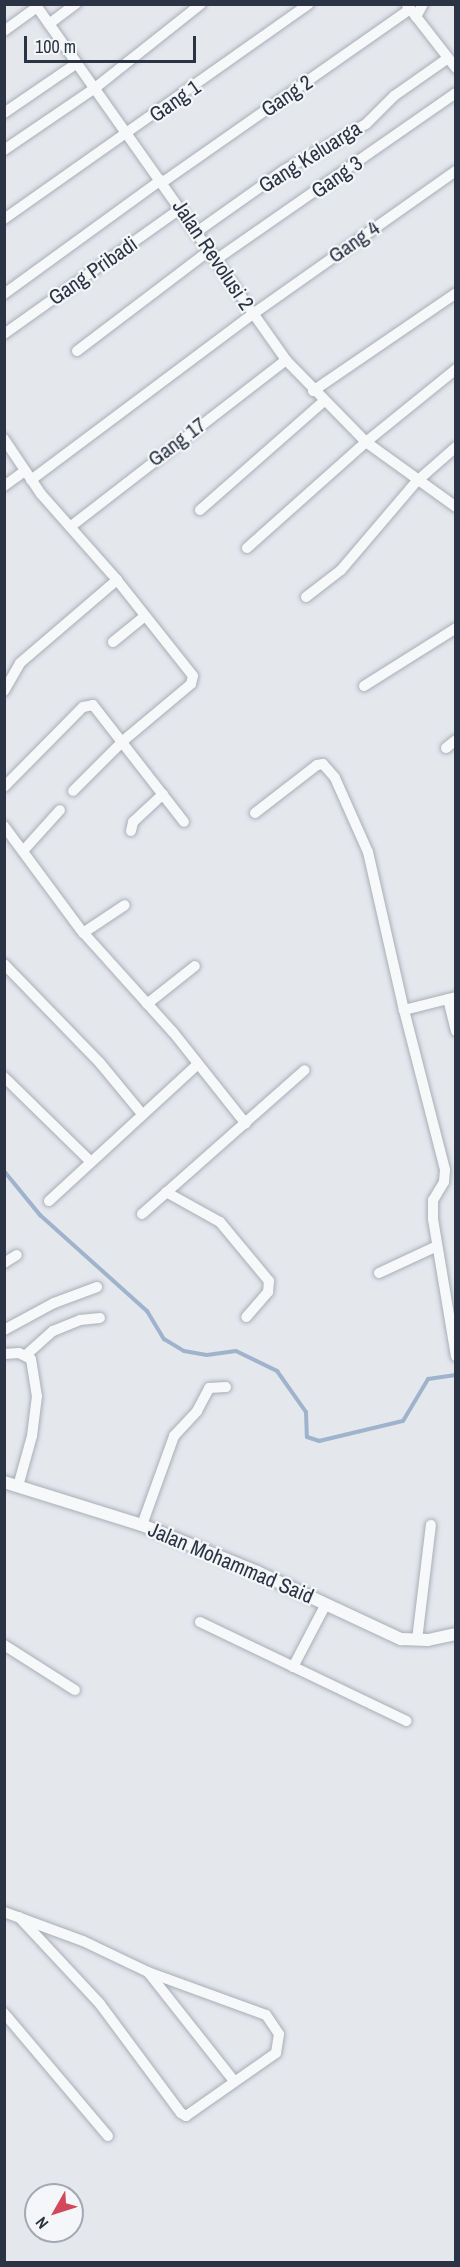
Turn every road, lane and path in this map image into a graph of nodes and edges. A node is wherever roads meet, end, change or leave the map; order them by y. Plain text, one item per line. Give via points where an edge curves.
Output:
1 (76, 4) edge
2 (201, 4) edge
3 (309, 4) edge
4 (423, 4) edge
5 (36, 6) edge
6 (411, 10) edge
7 (49, 24) junction
8 (4, 31) edge
9 (77, 63) junction
10 (453, 64) edge
11 (95, 88) junction
12 (456, 93) edge
13 (4, 113) edge
14 (128, 133) junction
15 (4, 150) edge
16 (456, 171) edge
17 (162, 181) junction
18 (182, 208) junction
19 (4, 219) edge
20 (198, 231) junction
21 (214, 254) junction
22 (456, 293) edge
23 (4, 294) edge
24 (253, 314) junction
25 (4, 334) edge
26 (77, 351) dead end
27 (286, 360) junction
28 (456, 369) edge
29 (313, 392) junction
30 (323, 402) junction
31 (4, 439) edge
32 (366, 442) junction
33 (456, 447) edge
34 (28, 476) junction
35 (416, 482) junction
36 (4, 486) edge
37 (456, 507) edge
38 (200, 510) dead end
39 (70, 526) junction
40 (247, 548) dead end
41 (117, 580) junction
42 (306, 597) dead end
43 (145, 616) junction
44 (456, 628) edge
45 (113, 642) dead end
46 (364, 686) dead end
47 (4, 691) edge
48 (124, 740) junction
49 (456, 740) edge
50 (446, 748) dead end
51 (4, 787) edge
52 (73, 791) dead end
53 (163, 794) junction
54 (60, 810) dead end
55 (255, 813) dead end
56 (184, 822) dead end
57 (4, 825) edge
58 (131, 831) dead end
59 (23, 851) junction
60 (125, 905) dead end
61 (83, 933) junction
62 (4, 964) edge
63 (195, 966) dead end
64 (452, 998) edge
65 (147, 1004) junction
66 (404, 1010) junction
67 (456, 1031) edge
68 (198, 1064) junction
69 (305, 1070) dead end
70 (4, 1077) edge
71 (142, 1114) junction
72 (246, 1124) junction
73 (90, 1161) junction
74 (166, 1192) junction
75 (49, 1201) dead end
76 (142, 1214) dead end
77 (435, 1247) junction
78 (17, 1255) dead end
79 (4, 1263) edge
80 (379, 1273) dead end
81 (97, 1287) dead end
82 (246, 1317) dead end
83 (100, 1318) dead end
84 (4, 1330) edge
85 (4, 1354) edge
86 (26, 1355) junction
87 (456, 1356) edge
88 (226, 1387) dead end
89 (4, 1482) edge
90 (18, 1486) junction
91 (142, 1525) junction
92 (432, 1525) dead end
93 (326, 1604) junction
94 (200, 1622) dead end
95 (456, 1634) edge
96 (417, 1640) junction
97 (4, 1644) edge
98 (293, 1667) junction
99 (75, 1690) dead end
100 (407, 1720) dead end
101 (4, 1912) edge
102 (19, 1917) junction
103 (148, 1972) junction
104 (4, 2013) edge
105 (234, 2081) junction
106 (108, 2136) dead end

1 - 7 street
2 - 11 street
3 - 14 street, Gang 1
4 - 6 street
5 - 7 street, Jalan Revolusi 2
5 - 8 street
6 - 10 street
6 - 17 street, Gang 2
7 - 9 street, Jalan Revolusi 2
9 - 11 street, Jalan Revolusi 2
9 - 13 street
10 - 20 street, Gang Keluarga via 394,96 366,124 284,170
11 - 14 street, Jalan Revolusi 2
11 - 15 street
12 - 21 street, Gang 3
14 - 17 street, Jalan Revolusi 2
14 - 19 street, Gang 1
16 - 24 street, Gang 4
17 - 18 street, Jalan Revolusi 2
17 - 23 street, Gang 2
18 - 20 street, Jalan Revolusi 2
18 - 25 street, Gang Pribadi
20 - 21 street, Jalan Revolusi 2
21 - 24 street, Jalan Revolusi 2
21 - 26 street, Gang 3
22 - 29 street
24 - 27 street, Jalan Revolusi 2
24 - 34 street, Gang 4
27 - 29 street, Jalan Revolusi 2
27 - 39 street, Gang 17
28 - 32 street
29 - 30 street, Jalan Revolusi 2
30 - 32 street, Jalan Revolusi 2
30 - 38 street
31 - 34 street
32 - 35 street, Jalan Revolusi 2
32 - 40 street
33 - 35 street
34 - 36 street, Gang 4
34 - 39 street
35 - 37 street, Jalan Revolusi 2
35 - 42 street via 341,570
39 - 41 street
41 - 43 street
41 - 47 street via 20,663
43 - 45 street
43 - 48 street via 193,676 184,690
44 - 46 street
48 - 51 street via 96,707 87,705
48 - 52 street
48 - 53 street
49 - 50 street
53 - 56 street
53 - 58 street via 133,822
54 - 59 street
55 - 66 street via 317,765 323,765 335,778 368,852
57 - 59 street
59 - 61 street
60 - 61 street
61 - 65 street
62 - 71 street via 100,1063
63 - 65 street
64 - 66 street
64 - 67 street
65 - 68 street
66 - 77 street via 445,1170 432,1208
68 - 71 street
68 - 72 street
69 - 72 street
70 - 73 street
71 - 73 street
72 - 74 street
73 - 75 street
74 - 76 street
74 - 82 street via 220,1222 269,1281 268,1292
77 - 80 street
77 - 87 street
78 - 79 street
81 - 84 street via 62,1299
83 - 86 street via 80,1320 53,1331
85 - 86 street
86 - 90 street via 33,1365 36,1396 32,1436
88 - 91 street via 208,1388 196,1411 174,1436
89 - 90 street, Jalan Mohammad Said
90 - 91 street, Jalan Mohammad Said
91 - 93 street, Jalan Mohammad Said
92 - 96 street
93 - 96 street, Jalan Mohammad Said via 380,1631
93 - 98 street
94 - 98 street
95 - 96 street, Jalan Mohammad Said
97 - 99 street
98 - 100 street
101 - 102 street
102 - 103 street via 83,1941
102 - 105 street via 100,2004 181,2113 186,2116
103 - 105 street
103 - 105 street via 240,2003 271,2020 279,2034 276,2054
104 - 106 street

